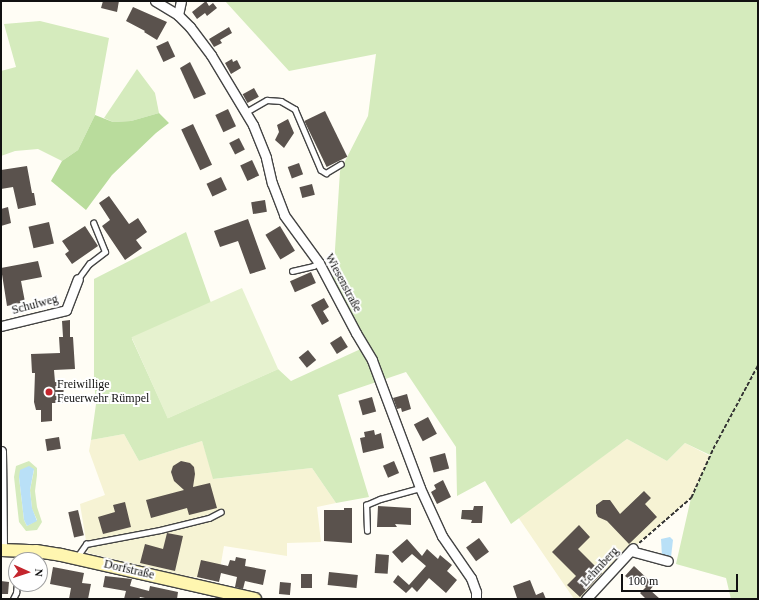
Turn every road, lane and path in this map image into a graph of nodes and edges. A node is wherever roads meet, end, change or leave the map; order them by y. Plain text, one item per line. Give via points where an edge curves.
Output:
1 (155, 1) edge
2 (181, 1) edge
3 (178, 15) junction
4 (246, 112) junction
5 (341, 164) dead end
6 (93, 223) dead end
7 (319, 263) junction
8 (292, 271) dead end
9 (78, 279) joint
10 (1, 326) edge
11 (758, 365) edge
12 (1, 451) edge
13 (420, 488) junction
14 (221, 512) dead end
15 (367, 531) dead end
16 (2, 550) edge
17 (632, 550) junction
18 (76, 558) junction
19 (668, 561) dead end
20 (251, 599) edge
21 (476, 599) edge
22 (586, 599) edge

1 - 3 street, Wiesenstraße
2 - 3 street
3 - 4 street, Wiesenstraße via 211,55
4 - 5 lane via 267,100 281,101 295,109 321,170 326,173
4 - 7 street, Wiesenstraße via 260,142 284,215
6 - 9 lane via 105,252 89,264
7 - 8 lane
7 - 13 street, Wiesenstraße via 377,369
9 - 10 street, Schulweg via 66,310
11 - 17 path via 713,448 691,498
12 - 16 street
13 - 15 lane via 366,505
13 - 21 street, Wiesenstraße via 442,536 471,578
14 - 18 lane via 209,518 160,530 86,544
16 - 18 street, Dorfstraße
17 - 19 street, Lehmberg
17 - 22 street, Lehmberg
18 - 20 street, Dorfstraße

